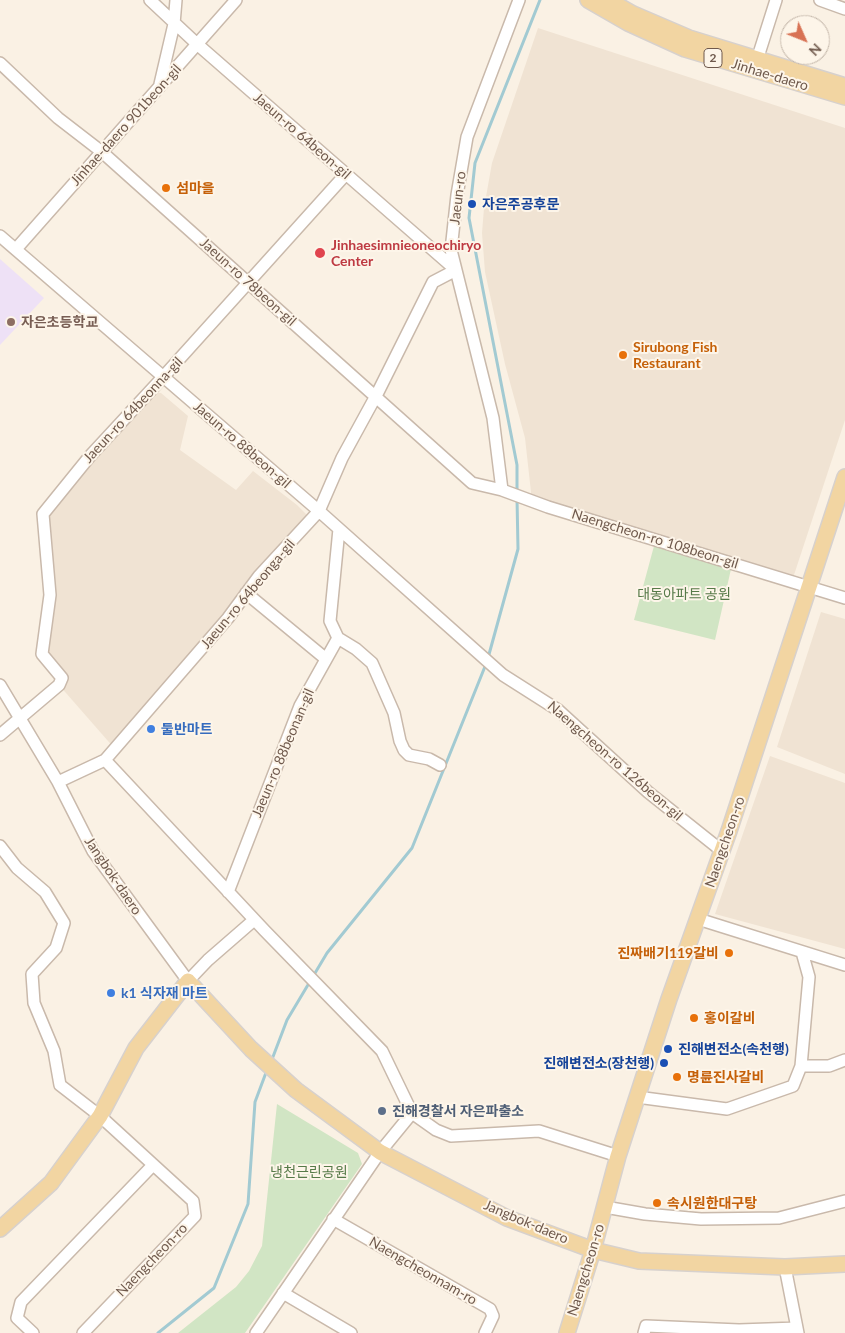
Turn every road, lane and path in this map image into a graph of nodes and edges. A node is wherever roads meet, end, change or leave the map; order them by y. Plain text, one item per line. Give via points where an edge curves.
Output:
1 (150, 0) edge
2 (176, 0) edge
3 (236, 0) edge
4 (519, 0) edge
5 (588, 0) edge
6 (608, 0) edge
7 (776, 0) edge
8 (820, 0) edge
9 (845, 9) edge
10 (174, 24) junction
11 (197, 44) junction
12 (758, 60) junction
13 (0, 63) edge
14 (160, 86) junction
15 (845, 86) edge
16 (845, 97) edge
17 (102, 152) junction
18 (346, 174) junction
19 (0, 236) edge
20 (16, 249) junction
21 (456, 270) junction
22 (248, 283) junction
23 (164, 376) junction
24 (376, 397) junction
25 (845, 477) edge
26 (502, 490) junction
27 (319, 511) junction
28 (338, 529) junction
29 (809, 587) junction
30 (246, 594) junction
31 (845, 598) edge
32 (338, 638) junction
33 (481, 656) joint
34 (326, 659) junction
35 (0, 685) edge
36 (19, 717) junction
37 (0, 735) edge
38 (105, 760) junction
39 (440, 766) dead end
40 (58, 782) junction
41 (0, 846) edge
42 (722, 851) junction
43 (228, 892) junction
44 (698, 919) junction
45 (254, 920) junction
46 (802, 952) junction
47 (845, 965) edge
48 (188, 981) junction
49 (845, 1060) edge
50 (801, 1066) junction
51 (637, 1097) junction
52 (412, 1113) junction
53 (100, 1116) junction
54 (380, 1152) junction
55 (618, 1156) junction
56 (153, 1165) junction
57 (845, 1201) edge
58 (605, 1207) junction
59 (333, 1219) junction
60 (0, 1229) edge
61 (594, 1250) junction
62 (845, 1257) edge
63 (845, 1264) edge
64 (786, 1268) junction
65 (283, 1293) junction
66 (754, 1331) edge
67 (797, 1331) edge
68 (33, 1333) edge
69 (83, 1333) edge
70 (256, 1333) edge
71 (351, 1333) edge
72 (485, 1333) edge
73 (567, 1333) edge
74 (644, 1333) edge

1 - 10 street, Jaeun-ro 64beon-gil
2 - 10 street
3 - 11 street, Jinhae-daero 901beon-gil
4 - 21 street, Jaeun-ro via 467,137 451,250
5 - 16 main road, Jinhae-daero / 2 via 685,49
6 - 12 main road, Jinhae-daero / 2 via 689,38
7 - 12 street
8 - 9 street
10 - 11 street, Jaeun-ro 64beon-gil
10 - 14 street
11 - 14 street, Jinhae-daero 901beon-gil
11 - 18 street, Jaeun-ro 64beon-gil
12 - 15 main road, Jinhae-daero / 2
13 - 17 street, Jaeun-ro 78beon-gil via 58,118
14 - 17 street, Jinhae-daero 901beon-gil
17 - 20 street, Jinhae-daero 901beon-gil
17 - 22 street, Jaeun-ro 78beon-gil
18 - 21 street, Jaeun-ro 64beon-gil
18 - 22 street, Jaeun-ro 64beonna-gil
19 - 20 street, Jaeun-ro 88beon-gil
20 - 23 street, Jaeun-ro 88beon-gil
21 - 24 street, Jaeun-ro 64beonga-gil via 433,282
21 - 26 street, Jaeun-ro via 492,418
22 - 23 street, Jaeun-ro 64beonna-gil
22 - 24 street, Jaeun-ro 78beon-gil
23 - 27 street, Jaeun-ro 88beon-gil
23 - 36 street, Jaeun-ro 64beonna-gil via 90,456 43,514 50,595 42,654 62,678 59,685
24 - 26 street, Jaeun-ro 78beon-gil via 472,483
24 - 27 street, Jaeun-ro 64beonga-gil via 342,458
25 - 29 main road, Naengcheon-ro
26 - 29 street, Naengcheon-ro 108beon-gil
27 - 28 street, Jaeun-ro 88beon-gil
27 - 30 street, Jaeun-ro 64beonga-gil
28 - 32 street via 330,621
28 - 33 street, Jaeun-ro 88beon-gil
29 - 31 street, Naengcheon-ro 108beon-gil
29 - 42 main road, Naengcheon-ro
30 - 34 street
30 - 38 street, Jaeun-ro 64beonga-gil
32 - 34 street, Jaeun-ro 88beonan-gil
32 - 39 street via 372,663 394,713 404,750 409,755 429,759
33 - 42 street, Naengcheon-ro 126beon-gil via 503,675 558,710 648,792
34 - 43 street, Jaeun-ro 88beonan-gil via 300,706
35 - 36 street, Jangbok-daero
36 - 37 street
36 - 40 street, Jangbok-daero
38 - 40 street, Jaeun-ro 64beonga-gil
38 - 43 street
40 - 48 street, Jangbok-daero via 93,851
41 - 53 street, Naengcheon-ro via 17,868 45,892 64,922 56,948 32,974 34,1003 54,1051 60,1085
42 - 44 main road, Naengcheon-ro
43 - 45 street
44 - 46 street
44 - 51 main road, Naengcheon-ro
45 - 48 street
45 - 52 street via 382,1051
46 - 47 street
46 - 50 street via 809,977
48 - 53 main road via 136,1048
48 - 54 main road, Jangbok-daero via 251,1049 296,1090
49 - 50 street via 829,1066
50 - 51 street via 793,1086 727,1109
51 - 55 main road, Naengcheon-ro
52 - 54 street
52 - 55 street via 451,1136 539,1131
53 - 56 street, Naengcheon-ro
53 - 60 main road via 51,1183
54 - 59 street
54 - 61 main road, Jangbok-daero via 507,1218
55 - 58 main road, Naengcheon-ro
56 - 68 street via 21,1302 17,1318
56 - 69 street, Naengcheon-ro via 193,1201 195,1216
57 - 58 street, Naengcheon-ro via 779,1218 701,1218
58 - 61 main road, Naengcheon-ro
59 - 65 street
59 - 72 street, Naengcheonnam-ro via 490,1309 493,1316
61 - 64 main road, Jangbok-daero via 639,1261
61 - 73 main road, Naengcheon-ro
62 - 64 main road
63 - 64 main road
64 - 67 street
65 - 70 street
65 - 71 street
66 - 67 street
66 - 74 street via 646,1326

